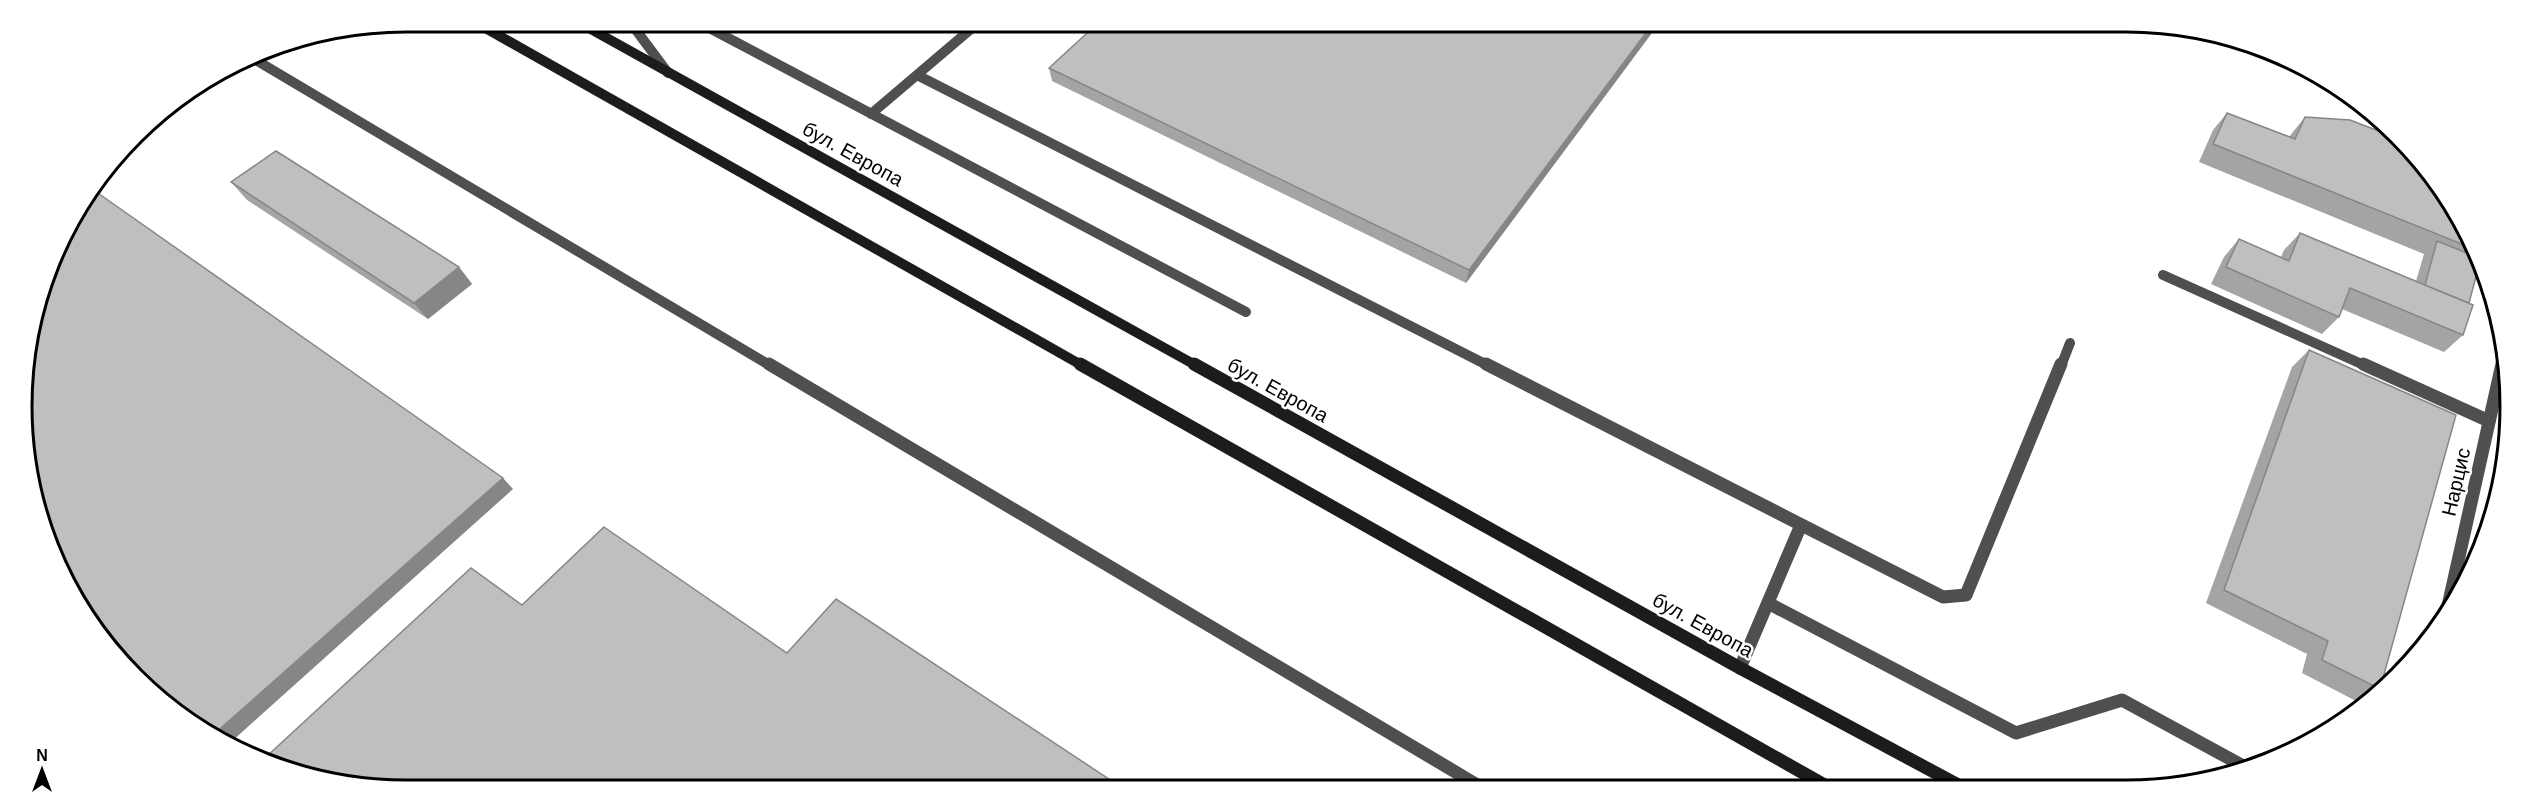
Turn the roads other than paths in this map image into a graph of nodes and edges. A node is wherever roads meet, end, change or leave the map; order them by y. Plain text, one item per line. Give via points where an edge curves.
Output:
1 (493, 32) edge
2 (596, 32) edge
3 (638, 32) edge
4 (717, 32) edge
5 (968, 32) edge
6 (259, 62) edge
7 (669, 74) junction
8 (918, 75) junction
9 (871, 114) junction
10 (2163, 274) dead end
11 (1246, 312) dead end
12 (2070, 343) dead end
13 (2499, 377) edge
14 (2489, 421) junction
15 (1801, 525) junction
16 (2451, 590) edge
17 (1768, 603) junction
18 (1740, 668) junction
19 (2238, 763) edge
20 (1469, 780) edge
21 (1816, 780) edge
22 (1949, 780) edge

1 - 21 main road
2 - 7 main road, бул. Европа
3 - 7 street
4 - 9 street
5 - 8 street
6 - 20 street
7 - 18 main road, бул. Европа
8 - 9 street
8 - 15 street
9 - 11 street
10 - 14 street
12 - 15 street via 1966,595 1943,597
13 - 14 street, Нарцис
14 - 16 street, Нарцис
15 - 17 street
17 - 18 street
17 - 19 street via 2016,733 2122,700
18 - 22 main road, бул. Европа

